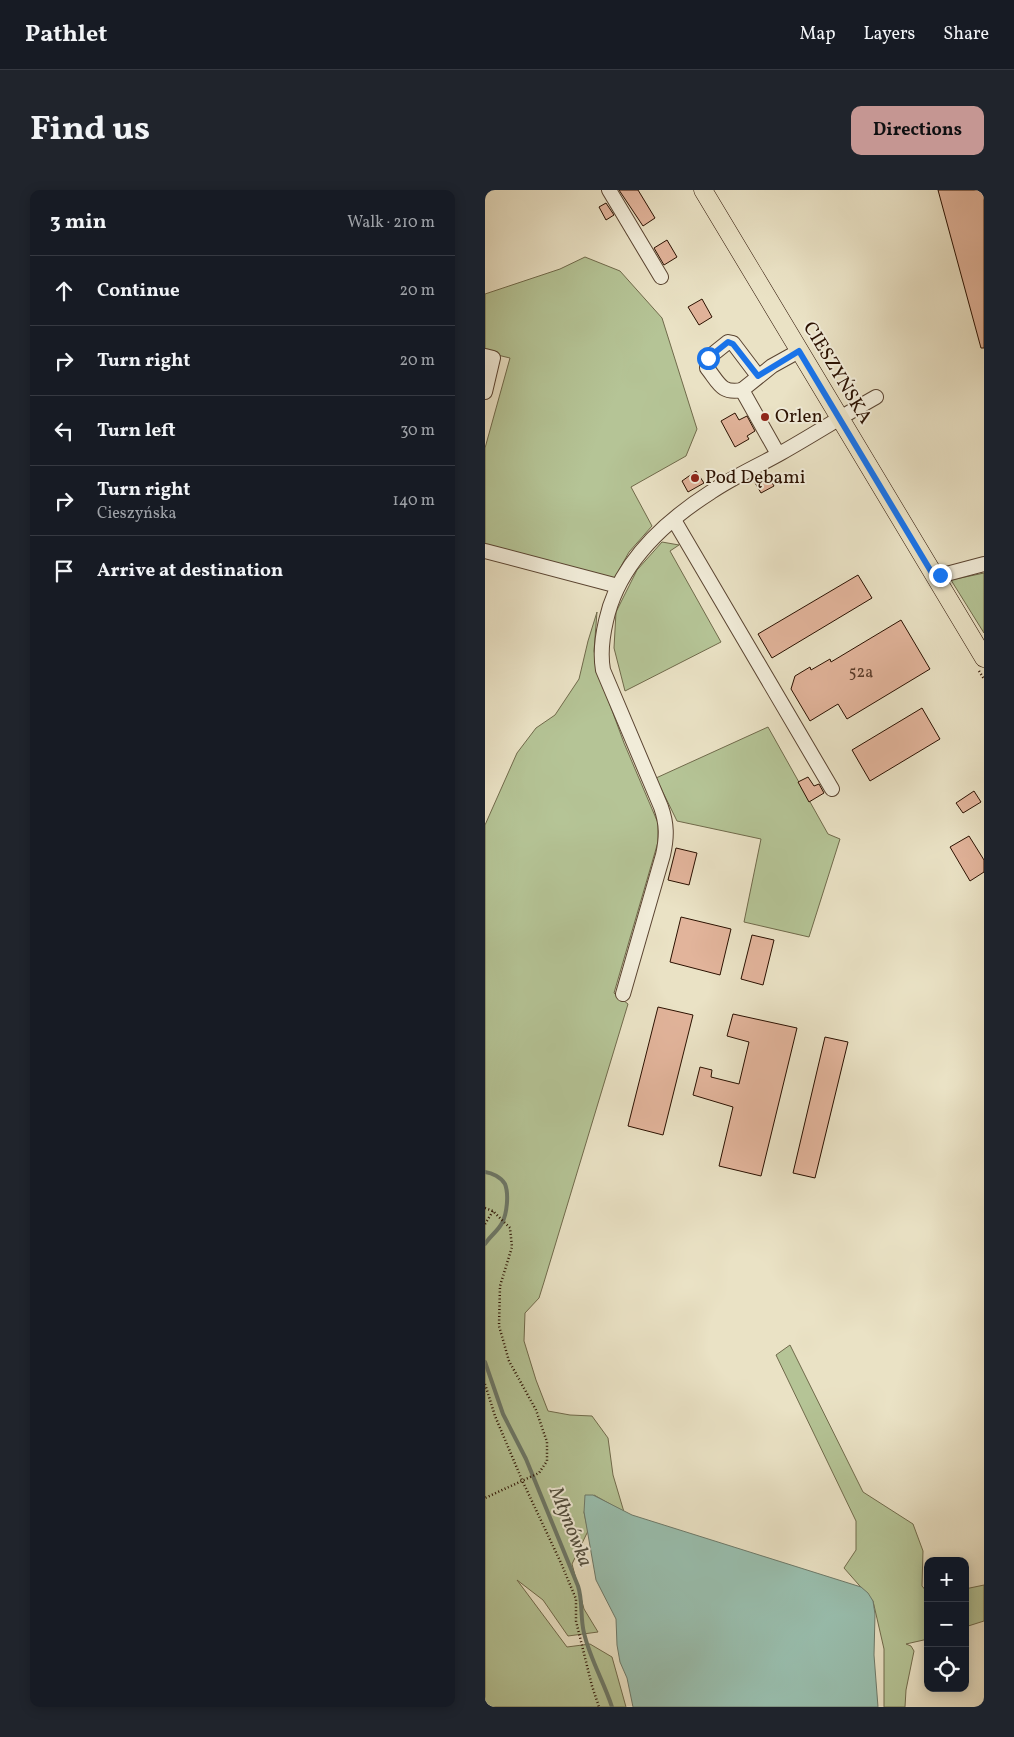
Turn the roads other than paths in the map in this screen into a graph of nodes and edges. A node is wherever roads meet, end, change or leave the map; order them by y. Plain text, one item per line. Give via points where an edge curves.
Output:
1 (609, 190) edge
2 (703, 190) edge
3 (661, 277) dead end
4 (799, 351) junction
5 (485, 356) edge
6 (758, 376) junction
7 (742, 390) junction
8 (485, 392) edge
9 (877, 397) dead end
10 (840, 419) junction
11 (779, 454) junction
12 (675, 520) junction
13 (485, 552) edge
14 (984, 564) edge
15 (935, 578) junction
16 (618, 586) junction
17 (984, 658) edge
18 (832, 789) dead end
19 (623, 994) dead end

1 - 3 lane
2 - 4 main road, CIESZYŃSKA
4 - 6 lane
4 - 10 main road, CIESZYŃSKA
5 - 8 lane via 493,358
6 - 7 lane
6 - 7 lane via 728,342 708,358 707,368 726,390
7 - 11 lane
9 - 10 lane
10 - 11 lane
10 - 15 main road, CIESZYŃSKA
11 - 12 lane via 711,492
12 - 16 lane via 638,555
12 - 18 lane
13 - 16 lane
14 - 15 lane
15 - 17 main road, CIESZYŃSKA
16 - 19 lane via 607,616 601,648 603,670 666,818 667,831

